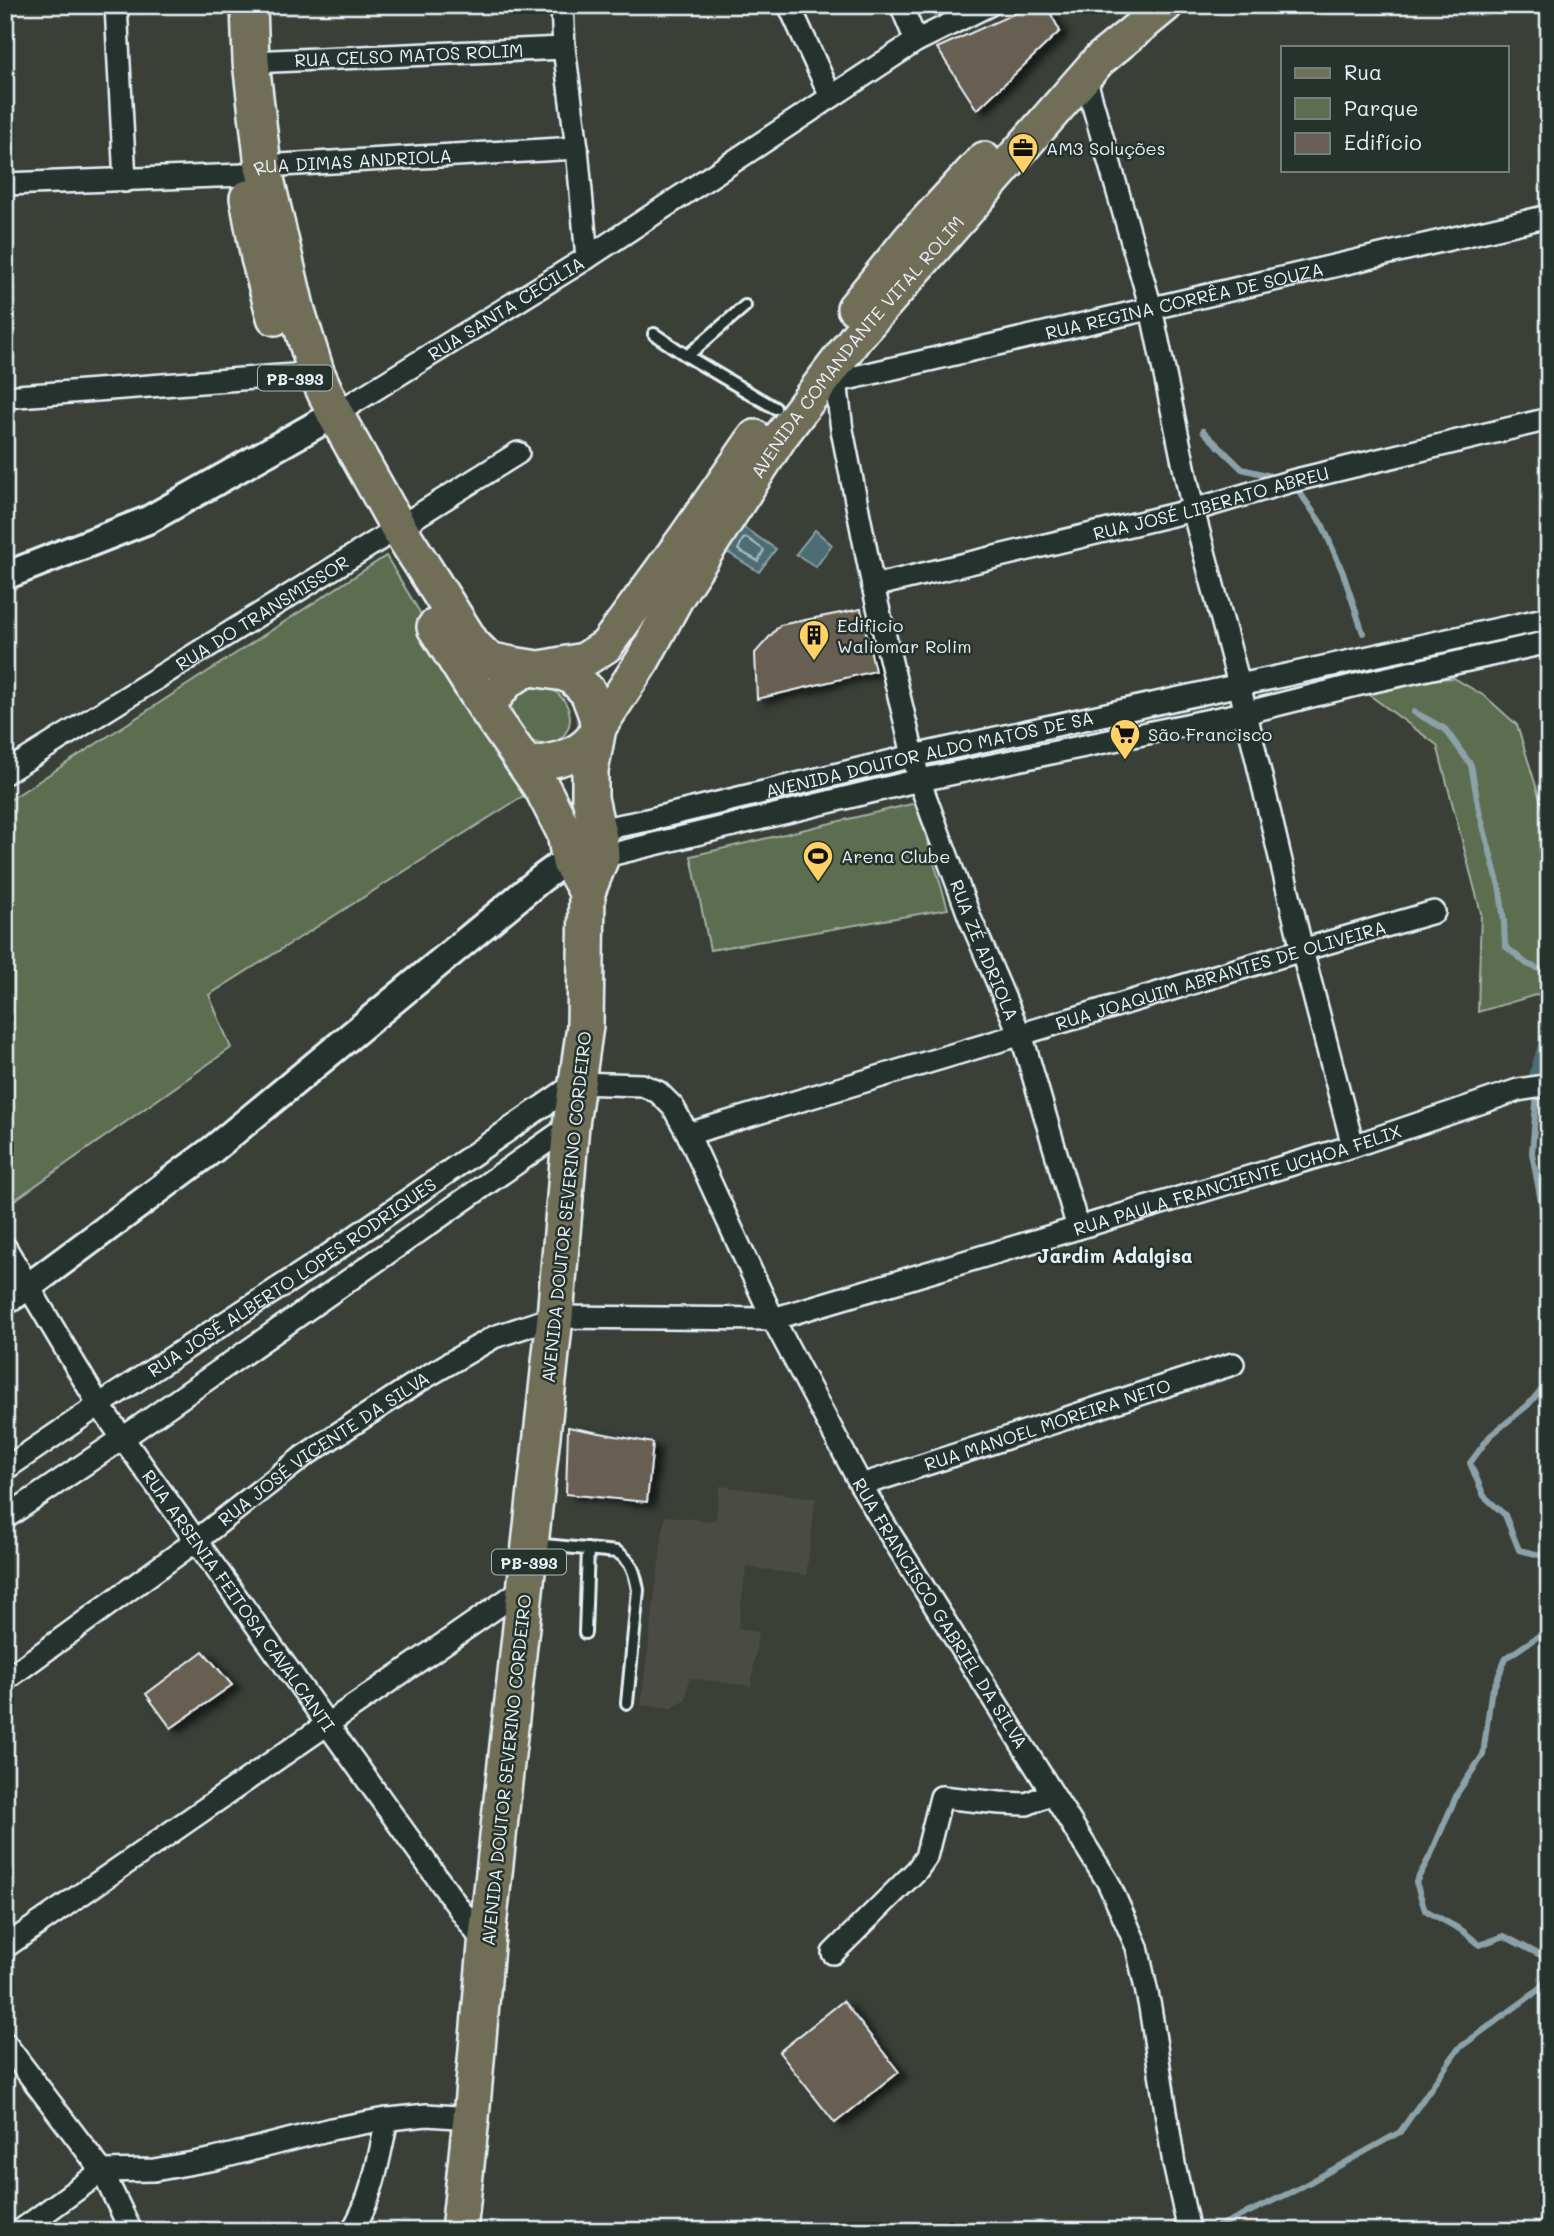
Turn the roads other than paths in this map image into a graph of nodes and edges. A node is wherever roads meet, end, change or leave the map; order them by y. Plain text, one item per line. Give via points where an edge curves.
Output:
1 (116, 5) edge
2 (225, 5) edge
3 (249, 5) edge
4 (562, 5) edge
5 (789, 5) edge
6 (901, 5) edge
7 (989, 5) edge
8 (1130, 5) edge
9 (1166, 5) edge
10 (916, 41) junction
11 (564, 48) junction
12 (251, 62) junction
13 (1085, 77) junction
14 (831, 97) junction
15 (577, 148) junction
16 (253, 170) junction
17 (124, 181) junction
18 (5, 184) edge
19 (1549, 216) edge
20 (587, 258) junction
21 (745, 306) dead end
22 (1151, 308) junction
23 (654, 334) dead end
24 (687, 356) junction
25 (305, 373) junction
26 (828, 383) junction
27 (5, 397) edge
28 (775, 408) junction
29 (1549, 419) edge
30 (326, 420) junction
31 (517, 453) dead end
32 (1193, 510) junction
33 (388, 533) junction
34 (5, 576) edge
35 (873, 586) junction
36 (1549, 618) edge
37 (1549, 642) edge
38 (535, 668) junction
39 (1239, 684) junction
40 (485, 708) junction
41 (1244, 713) junction
42 (598, 728) junction
43 (913, 756) junction
44 (527, 765) junction
45 (5, 774) edge
46 (919, 780) junction
47 (589, 860) junction
48 (1434, 912) dead end
49 (1302, 950) junction
50 (1020, 1034) junction
51 (576, 1083) junction
52 (1549, 1085) edge
53 (571, 1125) junction
54 (688, 1134) junction
55 (1353, 1146) junction
56 (1078, 1228) junction
57 (5, 1247) edge
58 (28, 1287) junction
59 (5, 1301) edge
60 (555, 1317) junction
61 (773, 1319) junction
62 (1233, 1364) dead end
63 (99, 1405) junction
64 (123, 1438) junction
65 (5, 1469) edge
66 (862, 1485) junction
67 (5, 1518) edge
68 (197, 1540) junction
69 (531, 1544) junction
70 (589, 1549) junction
71 (527, 1586) junction
72 (585, 1633) dead end
73 (5, 1680) edge
74 (627, 1703) dead end
75 (328, 1724) junction
76 (1052, 1793) junction
77 (485, 1946) junction
78 (5, 1947) edge
79 (833, 1953) dead end
80 (5, 2043) edge
81 (471, 2118) junction
82 (387, 2119) junction
83 (102, 2171) junction
84 (20, 2231) edge
85 (131, 2231) edge
86 (352, 2231) edge
87 (459, 2231) edge
88 (1189, 2231) edge

1 - 17 street
2 - 16 highway, PB-393
3 - 12 highway, PB-393
4 - 11 street
5 - 14 street
6 - 10 street
7 - 10 street, RUA SANTA CECILIA
8 - 28 main road, AVENIDA COMANDANTE VITAL ROLIM via 909,239
9 - 13 main road, AVENIDA COMANDANTE VITAL ROLIM
10 - 14 street, RUA SANTA CECILIA
11 - 12 street, RUA CELSO MATOS ROLIM
11 - 15 street
12 - 16 highway, PB-393
13 - 22 street
13 - 26 main road, AVENIDA COMANDANTE VITAL ROLIM via 857,336
14 - 20 street, RUA SANTA CECILIA
15 - 16 street, RUA DIMAS ANDRIOLA
15 - 20 street
16 - 17 street, RUA DIMAS ANDRIOLA
16 - 25 highway, PB-393 via 297,311
17 - 18 street, RUA DIMAS ANDRIOLA
19 - 22 street, RUA REGINA CORRÊA DE SOUZA
20 - 30 street, RUA SANTA CECILIA
21 - 24 lane
22 - 26 street, RUA REGINA CORRÊA DE SOUZA
22 - 32 street
23 - 24 lane
24 - 28 lane
25 - 27 street
25 - 30 highway, PB-393
26 - 35 street, RUA ZÉ ADRIOLA
26 - 42 main road, AVENIDA COMANDANTE VITAL ROLIM via 781,436
28 - 38 main road, AVENIDA COMANDANTE VITAL ROLIM via 606,646 572,664
29 - 32 street, RUA JOSÉ LIBERATO ABREU via 1292,481
30 - 33 highway, PB-393
30 - 34 street, RUA SANTA CECILIA via 148,520
31 - 33 street, RUA DO TRANSMISSOR
32 - 35 street, RUA JOSÉ LIBERATO ABREU
32 - 39 street
33 - 38 highway, PB-393 via 488,660
33 - 40 highway, PB-393
33 - 45 street, RUA DO TRANSMISSOR
35 - 43 street, RUA ZÉ ADRIOLA
36 - 39 street, AVENIDA DOUTOR ALDO MATOS DE SÁ
37 - 41 street, AVENIDA DOUTOR ALDO MATOS DE SÁ
38 - 40 main road via 513,677
38 - 42 highway via 573,677 588,692
39 - 41 street
39 - 43 street, AVENIDA DOUTOR ALDO MATOS DE SÁ
40 - 44 highway
41 - 46 street, AVENIDA DOUTOR ALDO MATOS DE SÁ
41 - 49 street
42 - 44 main road via 572,756
42 - 47 highway, AVENIDA DOUTOR SEVERINO CORDEIRO / PB-393 via 590,771
43 - 46 street, RUA ZÉ ADRIOLA
43 - 47 street, AVENIDA DOUTOR ALDO MATOS DE SÁ via 643,821
44 - 47 highway, AVENIDA DOUTOR SEVERINO CORDEIRO / PB-393 via 565,833
46 - 47 street, AVENIDA DOUTOR ALDO MATOS DE SÁ
46 - 50 street, RUA ZÉ ADRIOLA via 970,918
47 - 51 highway, AVENIDA DOUTOR SEVERINO CORDEIRO / PB-393 via 584,1026
47 - 58 street via 557,867 542,878 212,1150
48 - 49 street, RUA JOAQUIM ABRANTES DE OLIVEIRA
49 - 50 street, RUA JOAQUIM ABRANTES DE OLIVEIRA
49 - 55 street
50 - 54 street, RUA JOAQUIM ABRANTES DE OLIVEIRA
50 - 56 street, RUA ZÉ ADRIOLA
51 - 53 highway, AVENIDA DOUTOR SEVERINO CORDEIRO / PB-393
51 - 54 street, RUA FRANCISCO GABRIEL DA SILVA via 642,1085 658,1092
51 - 63 street, RUA JOSÉ ALBERTO LOPES RODRIQUES via 320,1261
52 - 55 street, RUA PAULA FRANCIENTE UCHOA FELIX via 1518,1090
53 - 60 highway, AVENIDA DOUTOR SEVERINO CORDEIRO / PB-393
53 - 64 street, RUA JOSÉ ALBERTO LOPES RODRIQUES
54 - 61 street, RUA FRANCISCO GABRIEL DA SILVA
55 - 56 street, RUA PAULA FRANCIENTE UCHOA FELIX
56 - 61 street, RUA PAULA FRANCIENTE UCHOA FELIX
57 - 58 street, RUA ARSENIA FEITOSA CAVALCANTI
58 - 59 street
58 - 63 street, RUA ARSENIA FEITOSA CAVALCANTI
60 - 61 street, RUA PAULA FRANCIENTE UCHOA FELIX
60 - 68 street, RUA JOSÉ VICENTE DA SILVA via 494,1337 419,1381 304,1456
60 - 69 highway, AVENIDA DOUTOR SEVERINO CORDEIRO / PB-393
61 - 66 street, RUA FRANCISCO GABRIEL DA SILVA
62 - 66 street, RUA MANOEL MOREIRA NETO
63 - 64 street, RUA ARSENIA FEITOSA CAVALCANTI
63 - 65 street, RUA JOSÉ ALBERTO LOPES RODRIQUES
64 - 67 street, RUA JOSÉ ALBERTO LOPES RODRIQUES
64 - 68 street, RUA ARSENIA FEITOSA CAVALCANTI
66 - 76 street, RUA FRANCISCO GABRIEL DA SILVA
68 - 73 street, RUA JOSÉ VICENTE DA SILVA
68 - 75 street, RUA ARSENIA FEITOSA CAVALCANTI
69 - 70 lane
69 - 71 highway, AVENIDA DOUTOR SEVERINO CORDEIRO / PB-393
70 - 72 lane
70 - 74 lane via 617,1552 635,1572 638,1590
71 - 75 street
71 - 77 highway, AVENIDA DOUTOR SEVERINO CORDEIRO / PB-393
75 - 77 street, RUA ARSENIA FEITOSA CAVALCANTI
75 - 78 street
76 - 79 street via 1027,1804 941,1797 926,1857
76 - 88 street, RUA FRANCISCO GABRIEL DA SILVA via 1108,1882 1137,1947
77 - 81 highway, AVENIDA DOUTOR SEVERINO CORDEIRO / PB-393
80 - 83 street
81 - 82 street via 427,2115
81 - 87 highway, AVENIDA DOUTOR SEVERINO CORDEIRO / PB-393
82 - 83 street via 154,2170
82 - 86 street via 374,2183
83 - 84 street
83 - 85 street

